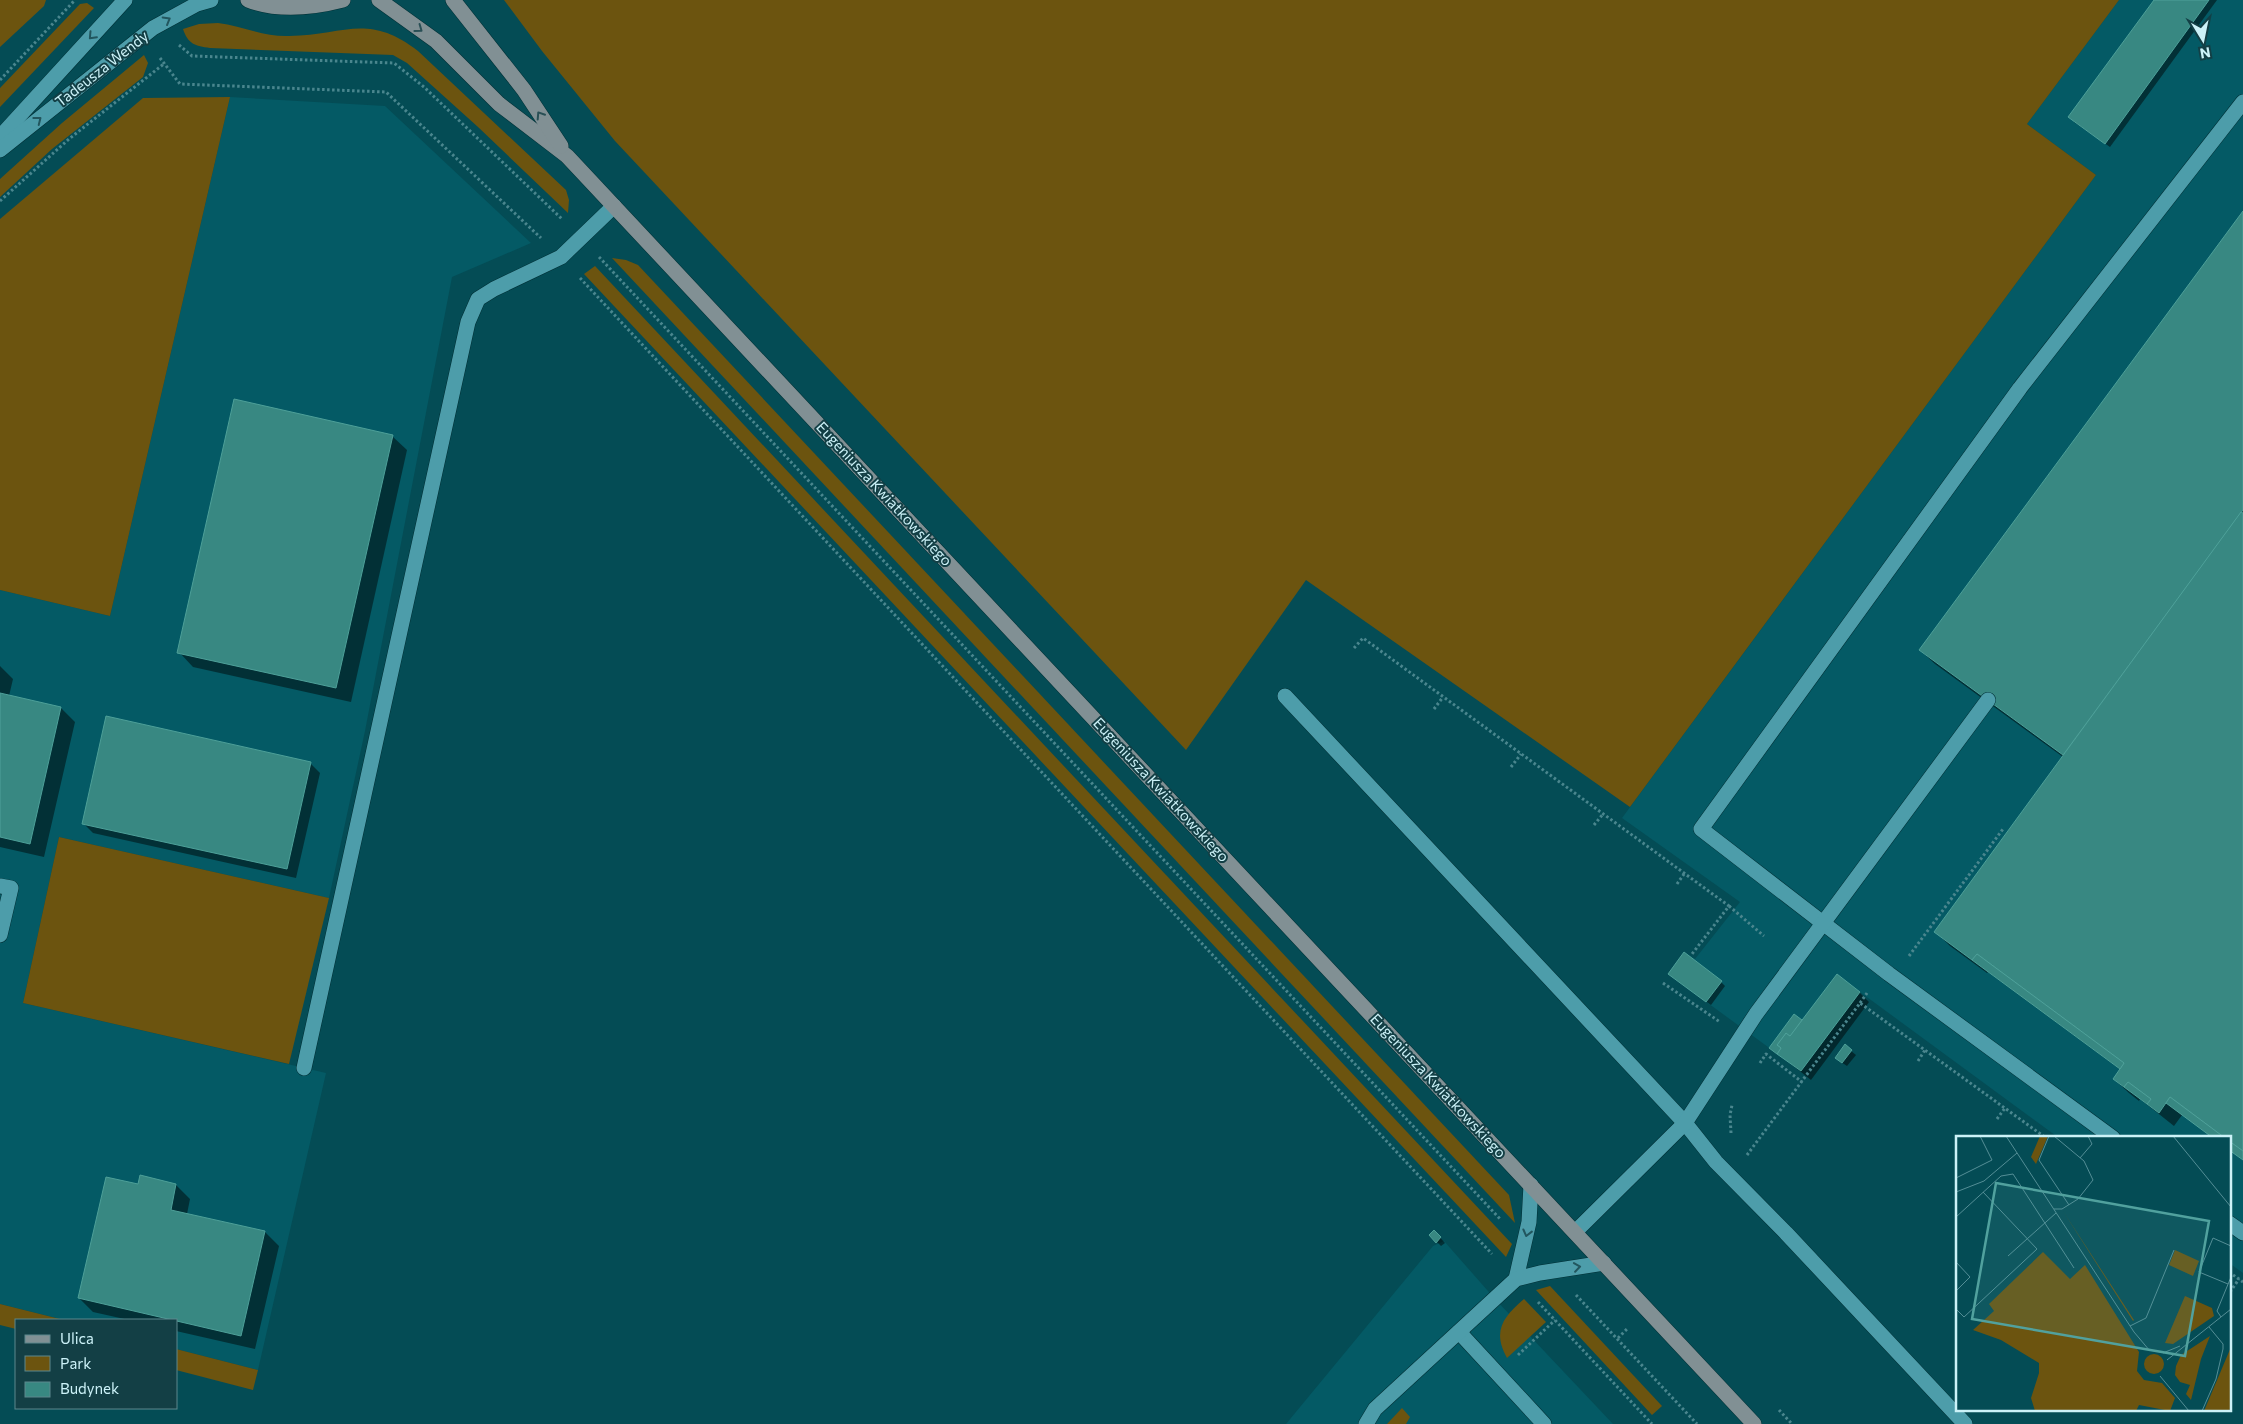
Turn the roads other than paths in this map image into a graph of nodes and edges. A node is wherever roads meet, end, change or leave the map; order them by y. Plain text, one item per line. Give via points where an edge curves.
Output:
1 (125, 0) edge
2 (211, 0) edge
3 (248, 0) edge
4 (342, 0) edge
5 (379, 0) edge
6 (453, 0) edge
7 (2243, 102) edge
8 (0, 137) edge
9 (0, 150) edge
10 (567, 156) junction
11 (614, 206) junction
12 (1284, 696) dead end
13 (1988, 700) dead end
14 (0, 886) edge
15 (1822, 924) junction
16 (0, 935) edge
17 (304, 1068) dead end
18 (1685, 1123) junction
19 (2110, 1136) edge
20 (1531, 1185) junction
21 (2230, 1224) edge
22 (1575, 1232) junction
23 (2243, 1233) edge
24 (1604, 1263) junction
25 (1516, 1279) junction
26 (1459, 1332) junction
27 (1366, 1424) edge
28 (1544, 1424) edge
29 (1754, 1424) edge
30 (1965, 1424) edge

1 -> 8 street, Tadeusza Wendy
9 -> 2 street, Tadeusza Wendy via 154,28 197,4
3 - 4 main road via 277,7 300,8
5 -> 10 main road, Eugeniusza Kwiatkowskiego via 436,41 499,104
10 -> 6 main road, Eugeniusza Kwiatkowskiego via 524,90
7 - 15 street via 2020,388 1701,829
10 - 11 main road, Eugeniusza Kwiatkowskiego
11 - 17 street via 561,257 478,299 468,322
11 - 20 main road, Eugeniusza Kwiatkowskiego
12 - 18 street
13 - 15 street
14 - 16 street via 11,888
15 - 18 street via 1756,1014
15 - 19 street
18 - 22 street
18 - 30 street via 1716,1162
20 - 22 main road, Eugeniusza Kwiatkowskiego
20 -> 25 street via 1529,1222
21 - 23 street
22 - 24 main road, Eugeniusza Kwiatkowskiego
25 -> 24 street
24 - 29 main road, Eugeniusza Kwiatkowskiego
25 - 26 street
26 - 27 street via 1375,1409
26 - 28 street

